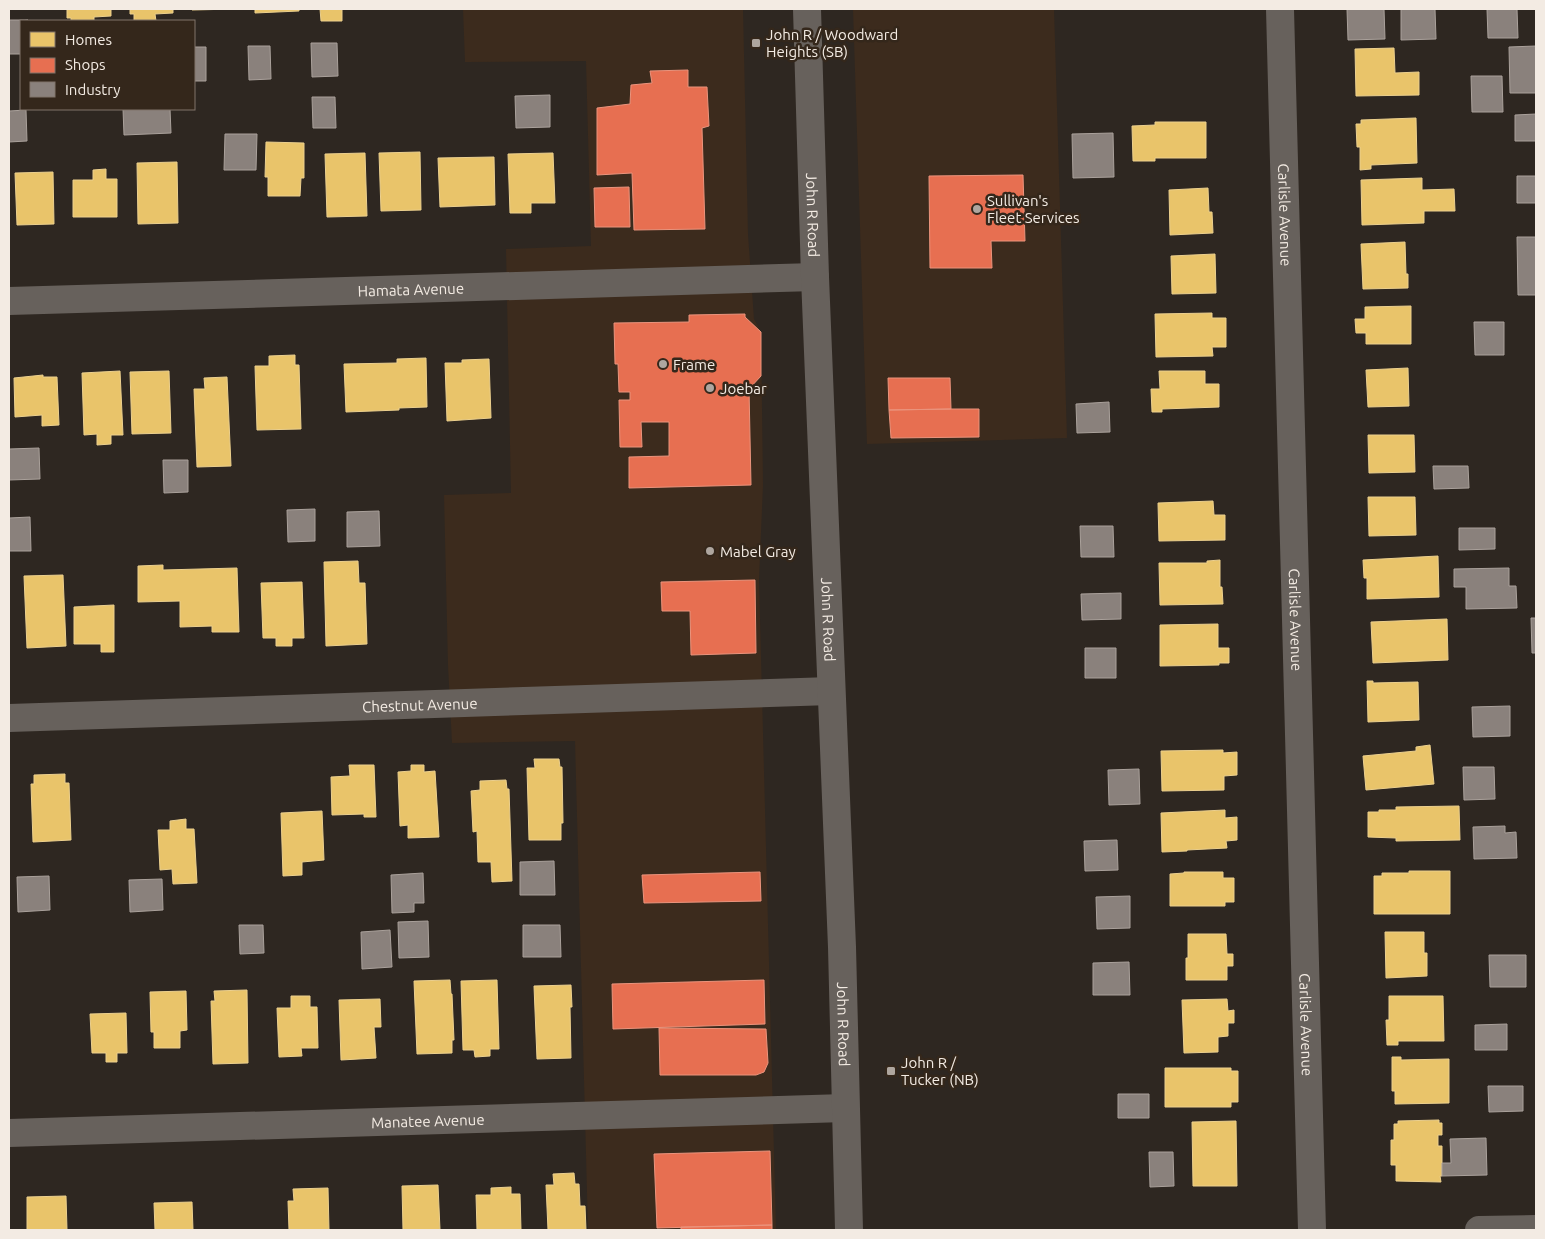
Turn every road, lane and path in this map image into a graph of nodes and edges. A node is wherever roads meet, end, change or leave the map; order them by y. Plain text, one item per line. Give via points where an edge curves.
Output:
1 (807, 9) edge
2 (1280, 9) edge
3 (815, 277) junction
4 (9, 301) edge
5 (831, 691) junction
6 (9, 718) edge
7 (845, 1108) junction
8 (9, 1133) edge
9 (1536, 1229) edge
10 (849, 1230) edge
11 (1312, 1230) edge
12 (1479, 1230) edge

1 - 3 street, John R Road
2 - 11 street, Carlisle Avenue
3 - 4 street, Hamata Avenue
3 - 5 street, John R Road
5 - 6 street, Chestnut Avenue
5 - 7 street, John R Road
7 - 8 street, Manatee Avenue
7 - 10 street, John R Road
9 - 12 street

